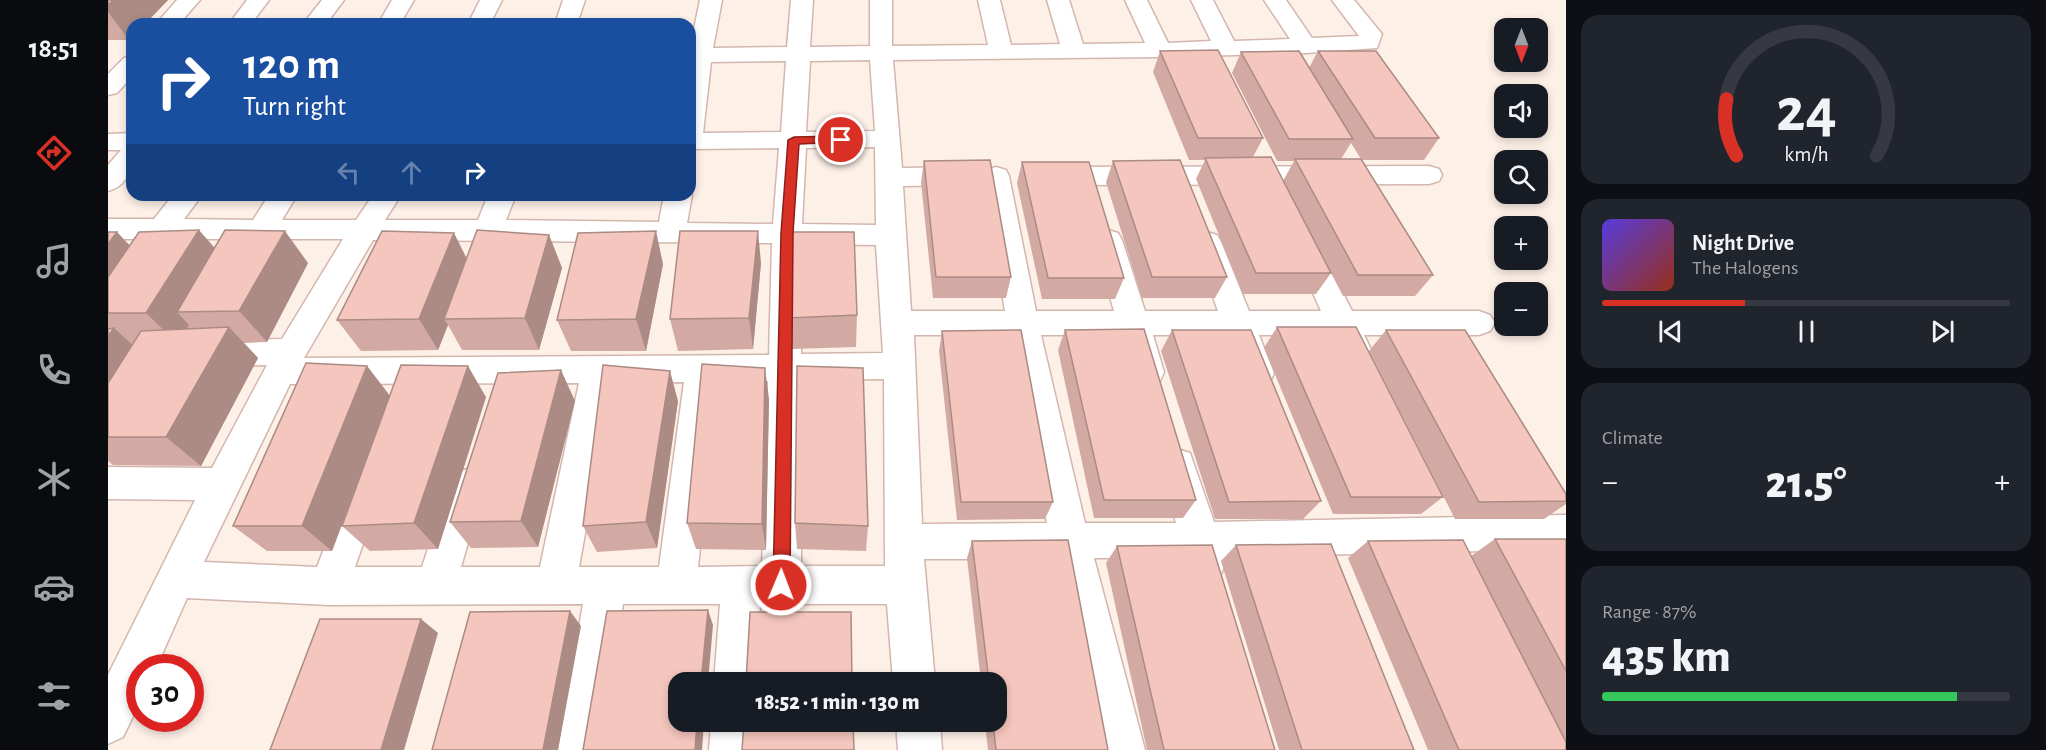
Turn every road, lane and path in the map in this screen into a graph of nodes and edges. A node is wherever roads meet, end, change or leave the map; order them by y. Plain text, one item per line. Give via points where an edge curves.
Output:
1 (189, 0) edge
2 (258, 0) edge
3 (333, 0) edge
4 (403, 0) edge
5 (491, 0) edge
6 (574, 0) edge
7 (711, 0) edge
8 (802, 0) edge
9 (881, 0) edge
10 (989, 0) edge
11 (1058, 0) edge
12 (1136, 0) edge
13 (1202, 0) edge
14 (1275, 0) edge
15 (1343, 0) edge
16 (172, 18) edge
17 (244, 18) edge
18 (319, 18) edge
19 (392, 18) edge
20 (482, 18) edge
21 (568, 18) edge
22 (1306, 46) junction
23 (1226, 48) junction
24 (1160, 50) junction
25 (1001, 51) junction
26 (1074, 51) junction
27 (696, 52) edge
28 (881, 52) junction
29 (797, 53) junction
30 (696, 55) edge
31 (108, 59) edge
32 (126, 60) edge
33 (126, 68) edge
34 (108, 88) edge
35 (888, 139) junction
36 (794, 140) junction
37 (126, 141) edge
38 (696, 141) edge
39 (108, 142) edge
40 (126, 161) edge
41 (1272, 175) junction
42 (1429, 175) dead end
43 (996, 176) junction
44 (1089, 176) junction
45 (889, 177) junction
46 (108, 182) edge
47 (1190, 200) junction
48 (183, 201) edge
49 (279, 201) edge
50 (383, 201) edge
51 (500, 201) edge
52 (677, 201) edge
53 (108, 229) edge
54 (162, 229) junction
55 (363, 229) junction
56 (261, 230) junction
57 (488, 230) junction
58 (671, 231) junction
59 (787, 233) junction
60 (890, 235) junction
61 (897, 323) junction
62 (1023, 323) junction
63 (1133, 323) junction
64 (1239, 323) junction
65 (1342, 323) junction
66 (1479, 323) dead end
67 (176, 353) edge
68 (285, 361) junction
69 (900, 366) junction
70 (784, 367) junction
71 (702, 368) junction
72 (502, 370) junction
73 (598, 370) junction
74 (406, 372) junction
75 (1378, 397) edge
76 (1268, 401) edge
77 (1158, 403) edge
78 (492, 405) edge
79 (394, 406) edge
80 (1169, 437) edge
81 (478, 450) edge
82 (374, 462) edge
83 (108, 483) edge
84 (223, 484) junction
85 (1564, 532) dead end
86 (1201, 540) junction
87 (1070, 541) junction
88 (904, 542) junction
89 (177, 579) junction
90 (741, 585) junction
91 (781, 585) junction
92 (905, 585) junction
93 (329, 586) junction
94 (436, 586) junction
95 (556, 586) junction
96 (606, 586) junction
97 (676, 586) junction
98 (1217, 595) edge
99 (736, 672) edge
100 (913, 672) edge
101 (108, 722) edge
102 (732, 732) edge
103 (919, 732) edge
104 (580, 750) edge
105 (731, 750) edge
106 (920, 750) edge
107 (1123, 750) edge

1 - 16 street
2 - 17 street
3 - 18 street
4 - 19 street
5 - 20 street
6 - 21 street
7 - 27 street
8 - 29 street
9 - 28 street
10 - 25 street
11 - 26 street
12 - 24 street
13 - 23 street
14 - 22 street
15 - 22 street via 1371,34 1371,40 1364,45
22 - 23 street
23 - 24 street
24 - 26 street
25 - 26 street
25 - 28 street
28 - 29 street
28 - 35 street
29 - 30 street
29 - 36 street
31 - 32 street
33 - 34 street
35 - 36 street
35 - 45 street
36 - 38 street
36 - 59 street
37 - 39 street
40 - 46 street
41 - 42 street
41 - 47 street
41 - 65 street
43 - 44 street
43 - 45 street
43 - 62 street
44 - 47 street
44 - 63 street
45 - 60 street
47 - 64 street
48 - 54 street
49 - 56 street
50 - 55 street
51 - 57 street
52 - 58 street
53 - 54 street
54 - 56 street
55 - 56 street
55 - 57 street
55 - 68 street
57 - 58 street
58 - 59 street
59 - 60 street
59 - 70 street
60 - 61 street
61 - 62 street
61 - 69 street
62 - 63 street
62 - 87 street
63 - 64 street
63 - 77 street
64 - 65 street
64 - 76 street
65 - 66 street
65 - 75 street
67 - 68 street
68 - 74 street
68 - 84 street
69 - 70 street
69 - 88 street
70 - 71 street
70 - 91 street
71 - 73 street
71 - 97 street
72 - 73 street
72 - 74 street
72 - 78 street
73 - 95 street
74 - 79 street
80 - 86 street
81 - 94 street
82 - 93 street
83 - 84 street
84 - 89 street
85 - 86 street
86 - 87 street
86 - 98 street
87 - 88 street
87 - 107 street
88 - 92 street
89 - 93 street
89 - 101 street
90 - 91 street
90 - 97 street
90 - 99 street
91 - 92 street
92 - 100 street
93 - 94 street
94 - 95 street via 477,603
95 - 96 street
96 - 97 street
96 - 104 street
102 - 105 street
103 - 106 street

